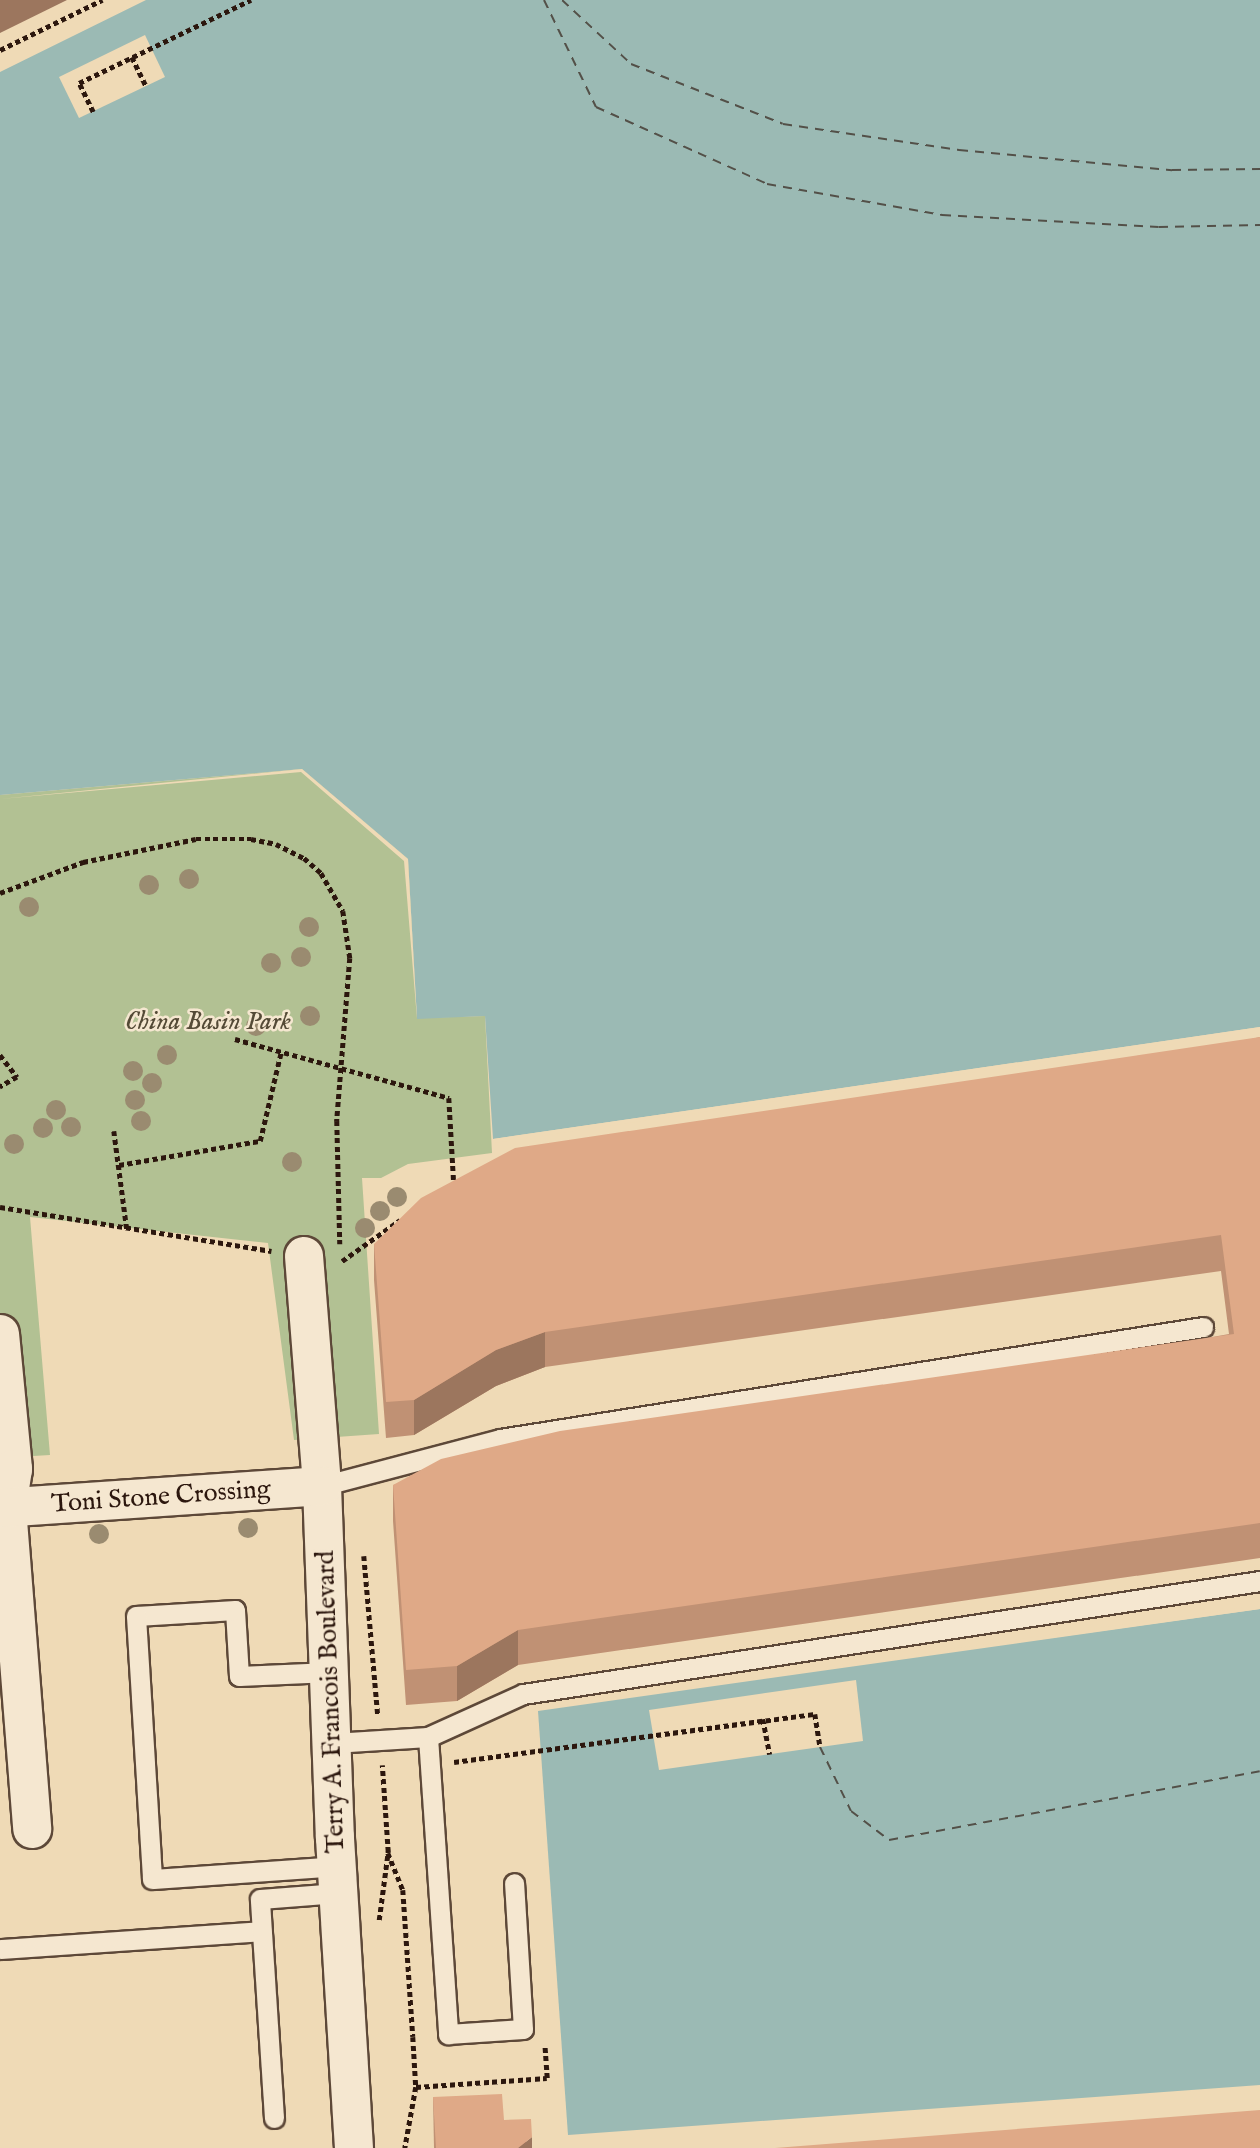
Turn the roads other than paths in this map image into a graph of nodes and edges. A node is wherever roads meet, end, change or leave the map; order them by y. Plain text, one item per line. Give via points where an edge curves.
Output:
1 (304, 1256) road end
2 (1203, 1326) dead end
3 (0, 1334) edge
4 (322, 1486) junction
5 (3, 1508) edge
6 (1260, 1581) edge
7 (330, 1672) junction
8 (429, 1737) junction
9 (333, 1743) junction
10 (32, 1829) dead end
11 (337, 1880) junction
12 (514, 1883) dead end
13 (261, 1931) junction
14 (0, 1949) edge
15 (274, 2118) dead end
16 (354, 2148) edge

1 - 4 street, Terry A. Francois Boulevard
2 - 4 lane via 500,1439
3 - 5 street via 13,1469
4 - 5 street, Toni Stone Crossing
4 - 7 street, Terry A. Francois Boulevard
5 - 10 street
6 - 8 lane via 523,1694
7 - 9 street, Terry A. Francois Boulevard
7 - 11 lane via 239,1676 235,1610 136,1616 152,1879
8 - 9 lane
8 - 12 lane via 448,2034 523,2029
9 - 11 street, Terry A. Francois Boulevard
11 - 13 lane via 260,1899
11 - 16 street, Terry A. Francois Boulevard
13 - 14 lane
13 - 15 lane

